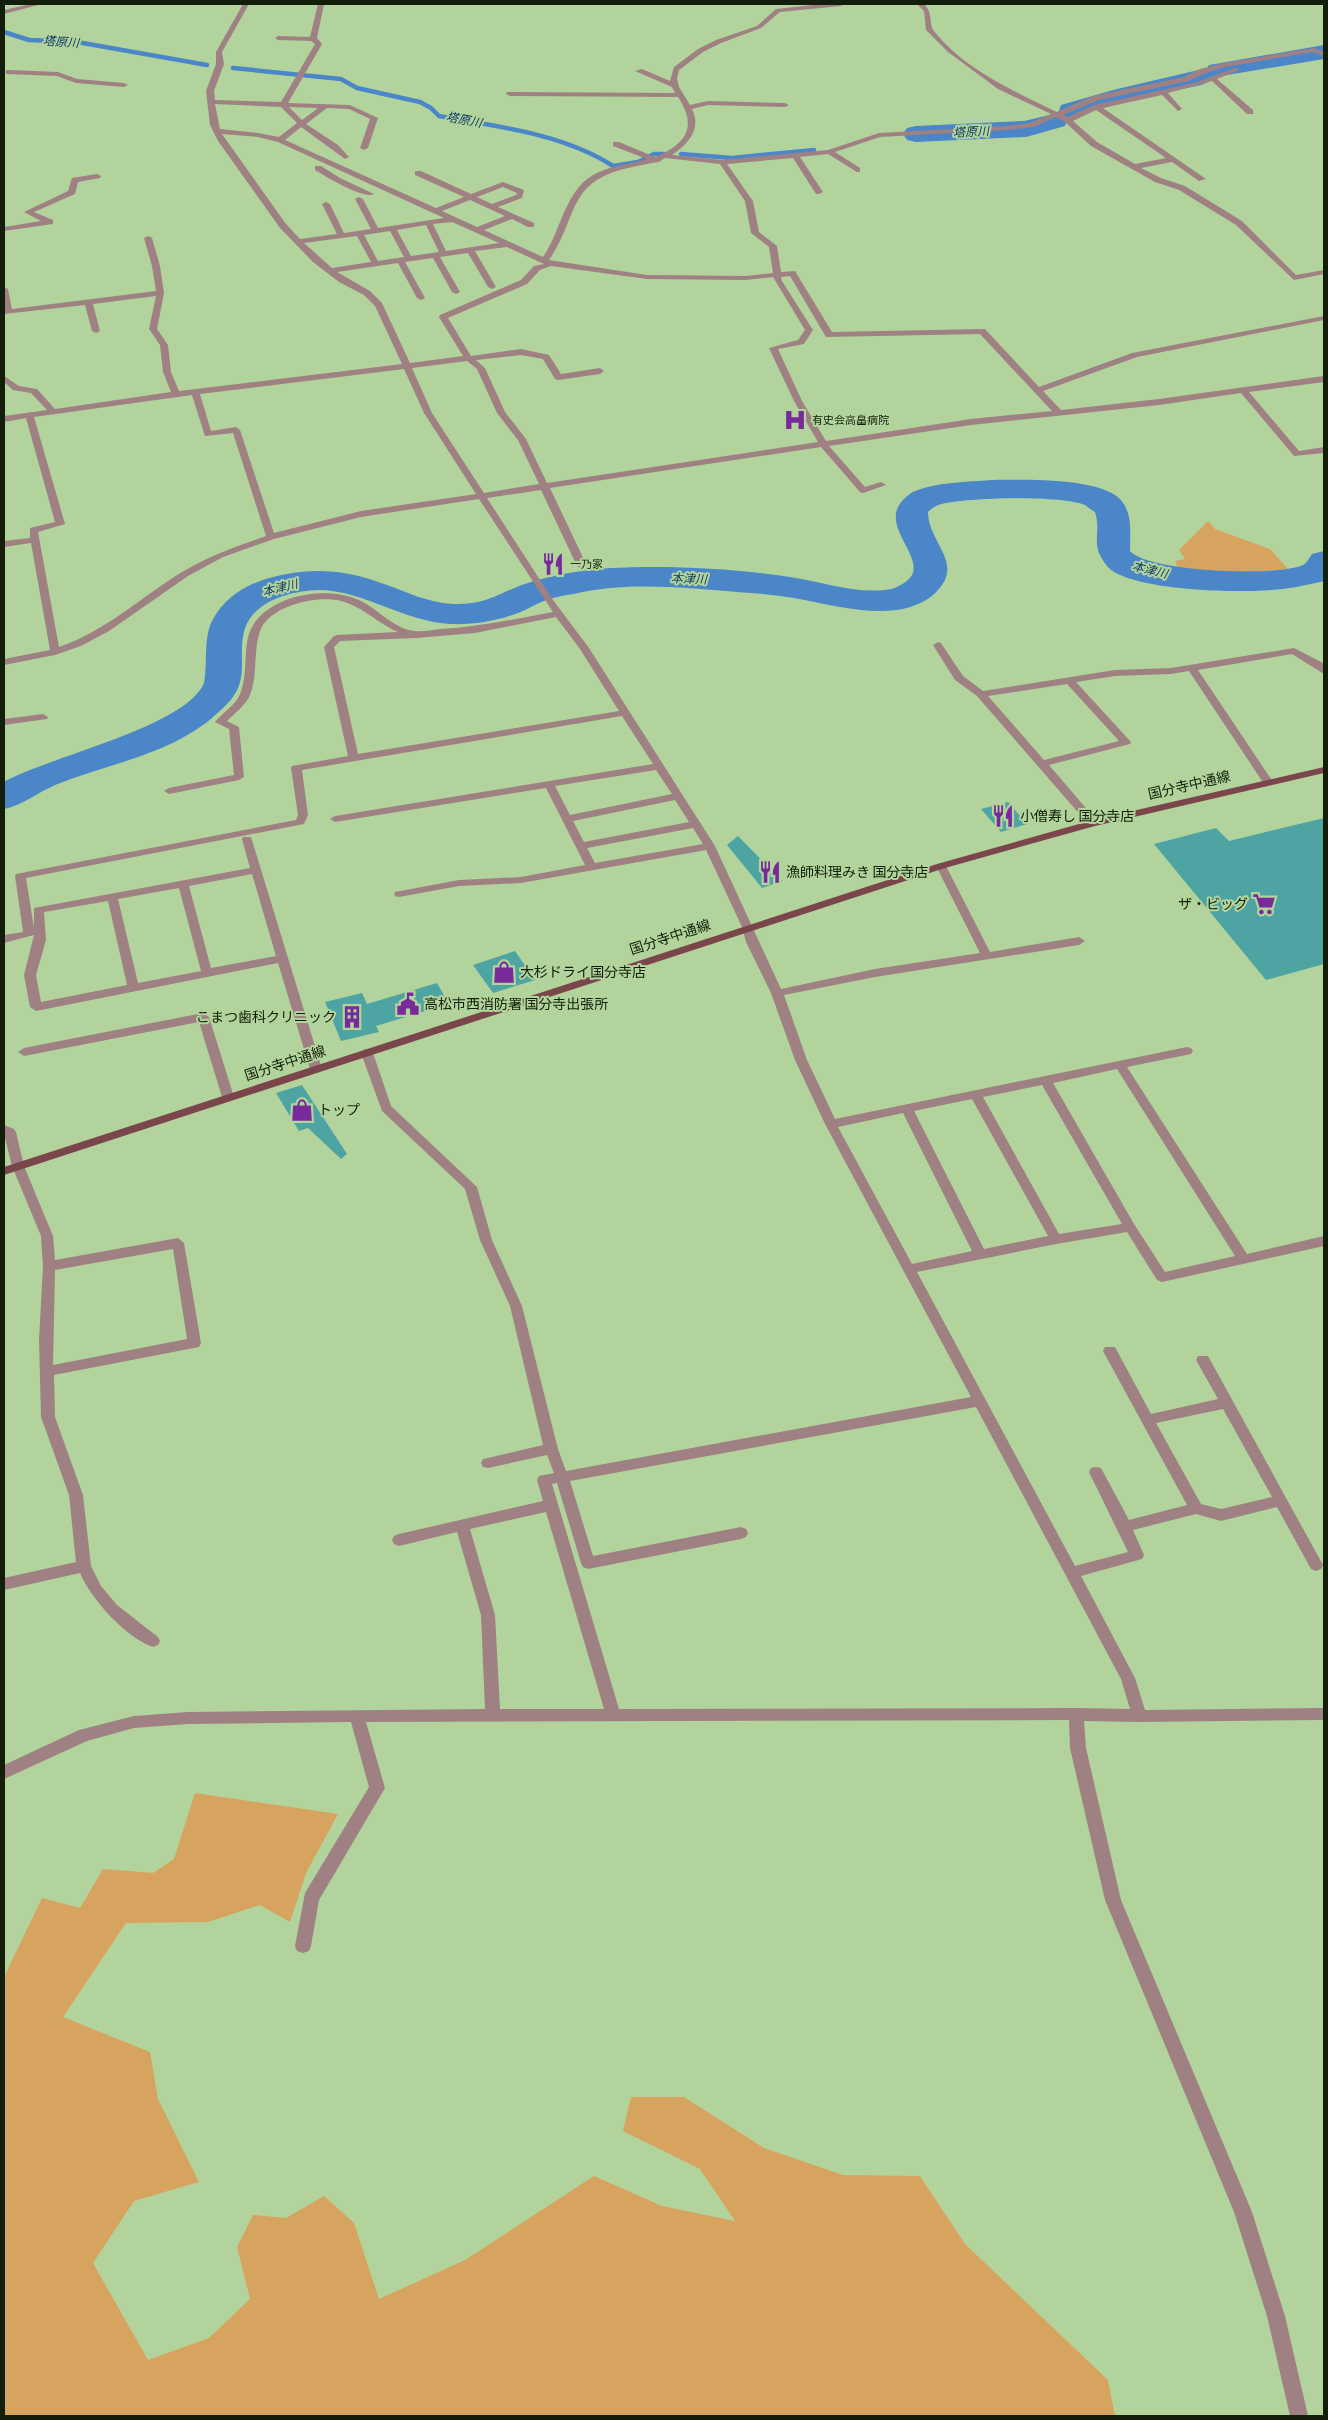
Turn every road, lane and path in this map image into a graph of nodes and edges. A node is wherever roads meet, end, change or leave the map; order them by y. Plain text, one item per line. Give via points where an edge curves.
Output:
1 (38, 4) edge
2 (246, 4) edge
3 (320, 4) edge
4 (841, 4) edge
5 (920, 4) edge
6 (4, 12) edge
7 (278, 38) dead end
8 (313, 39) junction
9 (1324, 54) edge
10 (639, 71) dead end
11 (1203, 71) junction
12 (9, 72) dead end
13 (1221, 75) junction
14 (1213, 79) junction
15 (674, 85) junction
16 (124, 86) dead end
17 (1162, 91) junction
18 (510, 94) dead end
19 (679, 95) junction
20 (210, 102) junction
21 (283, 105) junction
22 (784, 105) dead end
23 (325, 106) junction
24 (1097, 107) junction
25 (688, 108) junction
26 (1178, 109) dead end
27 (1250, 112) dead end
28 (1056, 114) junction
29 (1068, 120) junction
30 (302, 124) junction
31 (218, 131) junction
32 (280, 140) junction
33 (616, 144) dead end
34 (364, 148) dead end
35 (829, 152) junction
36 (795, 155) junction
37 (345, 156) dead end
38 (659, 158) junction
39 (1173, 159) junction
40 (722, 162) junction
41 (1133, 167) junction
42 (318, 168) dead end
43 (856, 170) dead end
44 (418, 173) dead end
45 (97, 176) dead end
46 (1202, 179) dead end
47 (819, 192) dead end
48 (370, 194) dead end
49 (470, 197) junction
50 (359, 199) dead end
51 (326, 204) dead end
52 (492, 207) junction
53 (436, 211) junction
54 (512, 216) junction
55 (453, 219) junction
56 (428, 222) junction
57 (531, 225) dead end
58 (4, 228) edge
59 (392, 228) junction
60 (376, 230) junction
61 (478, 230) junction
62 (359, 232) junction
63 (341, 235) junction
64 (148, 238) dead end
65 (298, 242) junction
66 (509, 244) junction
67 (470, 250) junction
68 (444, 254) junction
69 (435, 255) junction
70 (405, 260) junction
71 (548, 262) junction
72 (376, 264) junction
73 (330, 271) junction
74 (1324, 272) edge
75 (778, 274) junction
76 (492, 287) dead end
77 (4, 289) edge
78 (456, 292) dead end
79 (160, 294) junction
80 (421, 298) dead end
81 (88, 302) junction
82 (6, 312) edge
83 (1324, 318) edge
84 (96, 331) dead end
85 (469, 358) junction
86 (405, 368) junction
87 (600, 371) dead end
88 (4, 378) edge
89 (1324, 379) edge
90 (1038, 390) junction
91 (1243, 390) junction
92 (196, 392) junction
93 (176, 394) junction
94 (52, 411) junction
95 (1058, 412) junction
96 (29, 415) junction
97 (4, 419) edge
98 (824, 446) junction
99 (1324, 450) edge
100 (543, 486) junction
101 (881, 486) dead end
102 (482, 496) junction
103 (271, 537) junction
104 (35, 540) junction
105 (4, 544) edge
106 (582, 566) dead end
107 (559, 614) junction
108 (416, 634) junction
109 (938, 645) dead end
110 (55, 652) junction
111 (4, 662) edge
112 (1191, 667) junction
113 (1324, 672) edge
114 (1068, 679) junction
115 (981, 694) junction
116 (624, 713) junction
117 (43, 717) dead end
118 (4, 722) edge
119 (354, 758) junction
120 (1042, 764) junction
121 (659, 766) junction
122 (1324, 770) edge
123 (1268, 782) junction
124 (549, 784) junction
125 (169, 791) dead end
126 (678, 796) junction
127 (335, 819) dead end
128 (566, 819) junction
129 (1093, 823) junction
130 (695, 824) junction
131 (247, 840) dead end
132 (581, 846) junction
133 (710, 846) junction
134 (941, 866) junction
135 (591, 867) junction
136 (256, 870) junction
137 (183, 883) junction
138 (398, 894) dead end
139 (112, 896) junction
140 (748, 927) junction
141 (4, 939) edge
142 (1079, 942) dead end
143 (987, 956) junction
144 (283, 958) junction
145 (207, 973) junction
146 (133, 988) junction
147 (777, 993) junction
148 (1187, 1051) dead end
149 (24, 1052) dead end
150 (367, 1053) junction
151 (1120, 1065) junction
152 (316, 1069) junction
153 (1045, 1079) junction
154 (975, 1092) junction
155 (228, 1097) junction
156 (906, 1108) junction
157 (831, 1124) junction
158 (4, 1129) edge
159 (18, 1166) junction
160 (4, 1171) edge
161 (1130, 1227) junction
162 (1056, 1239) junction
163 (1324, 1241) edge
164 (980, 1254) junction
165 (1243, 1258) junction
166 (49, 1266) junction
167 (908, 1269) junction
168 (1110, 1351) dead end
169 (1203, 1360) dead end
170 (48, 1371) junction
171 (979, 1401) junction
172 (1225, 1403) junction
173 (1147, 1420) junction
174 (551, 1449) junction
175 (488, 1463) dead end
176 (1096, 1472) dead end
177 (562, 1476) junction
178 (1279, 1500) junction
179 (552, 1505) junction
180 (1196, 1508) junction
181 (462, 1525) junction
182 (1125, 1527) junction
183 (741, 1532) dead end
184 (399, 1540) dead end
185 (1316, 1565) dead end
186 (84, 1566) junction
187 (1071, 1573) junction
188 (4, 1584) edge
189 (153, 1641) dead end
190 (1076, 1714) junction
191 (1324, 1714) edge
192 (613, 1715) junction
193 (357, 1716) junction
194 (493, 1716) junction
195 (1139, 1716) junction
196 (4, 1772) edge
197 (303, 1946) dead end
198 (1299, 2416) edge

1 - 6 street
2 - 20 street via 219,52 220,64 210,91
3 - 8 street
4 - 15 street via 773,12 760,26 706,48 676,69
5 - 28 street via 928,11 929,30 950,51 1001,87
7 - 8 street
8 - 21 street via 319,44
9 - 11 street via 1314,50
9 - 13 street
10 - 15 street
11 - 13 street
11 - 28 street via 1186,79 1096,98
12 - 16 street via 58,74 76,81
13 - 14 street
14 - 17 street
14 - 27 street
15 - 19 street
17 - 24 street
17 - 26 street
18 - 19 street
19 - 25 street
20 - 21 street
20 - 31 street
21 - 23 street
21 - 30 street
22 - 25 street via 708,103
23 - 30 street
23 - 34 street via 350,107 374,118
24 - 29 street
24 - 39 street
25 - 38 street via 694,122 692,130 679,147
28 - 29 street
28 - 35 street via 1031,125 1007,128 878,135
29 - 41 street via 1094,144
30 - 32 street
30 - 37 street
31 - 32 street
31 - 65 street via 272,213
32 - 53 street
33 - 38 street
35 - 36 street
35 - 43 street
36 - 40 street
36 - 47 street
38 - 40 street
38 - 71 street via 646,164 608,171 583,186
39 - 41 street
39 - 46 street
40 - 75 street via 749,201 755,233 773,246
41 - 74 street via 1182,188 1239,223 1294,278
42 - 48 street
44 - 49 street
45 - 58 street via 76,180 72,192 28,212 50,222
49 - 52 street
49 - 52 street via 503,184 521,192 519,196
49 - 53 street
50 - 60 street
51 - 63 street
52 - 54 street
53 - 55 street
54 - 57 street
54 - 61 street
55 - 56 street
55 - 61 street
56 - 59 street
56 - 68 street
59 - 60 street
59 - 70 street
60 - 62 street
61 - 66 street
62 - 63 street
62 - 72 street
63 - 65 street
64 - 79 street via 155,256
65 - 73 street
66 - 67 street
66 - 71 street
67 - 68 street
67 - 76 street
68 - 69 street
69 - 70 street
69 - 78 street
70 - 72 street
70 - 80 street
71 - 75 street via 647,276 710,279
71 - 85 street via 524,282 443,317
72 - 73 street
73 - 86 street via 367,293 379,305
75 - 90 street via 792,273 829,335 982,331
75 - 98 street via 778,281 809,330 801,342 773,348
77 - 82 street
79 - 81 street
79 - 93 street via 153,329 164,345 168,372
81 - 82 street
81 - 84 street
83 - 90 street via 1135,355
85 - 86 street
85 - 87 street via 521,352 546,357 558,377
85 - 100 street via 481,368 501,413 522,439
86 - 92 street
86 - 102 street via 428,413
88 - 94 street via 16,388 34,391
89 - 91 street
90 - 95 street
91 - 95 street
91 - 99 street via 1297,454
92 - 93 street
92 - 103 street via 208,434 236,430
93 - 94 street
94 - 96 street
95 - 98 street via 971,422
96 - 97 street
96 - 104 street via 60,524 33,530
98 - 100 street
98 - 101 street via 863,490
100 - 102 street
100 - 106 street
102 - 103 street via 362,514
102 - 107 street
103 - 110 street via 220,555 185,574 106,630
104 - 105 street
104 - 110 street
107 - 108 street via 475,630
107 - 116 street
108 - 119 street via 337,638 329,647
108 - 125 street via 388,624 357,603 338,597 290,601 271,613 256,628 251,675 244,697 220,722 234,728 239,777
109 - 115 street via 959,678
110 - 111 street
112 - 113 street via 1294,651 1319,665
112 - 114 street
112 - 123 street
114 - 115 street
114 - 120 street via 1126,742
115 - 120 street
116 - 119 street
116 - 121 street
117 - 118 street
119 - 141 street via 296,768 303,815 300,822 20,876 29,934
120 - 129 street
121 - 124 street
121 - 126 street
122 - 123 main road, 国分寺中通線
123 - 129 main road, 国分寺中通線
124 - 127 street
124 - 128 street
126 - 128 street
126 - 130 street
128 - 132 street
129 - 134 main road, 国分寺中通線
130 - 132 street
130 - 133 street
131 - 136 street
132 - 135 street
133 - 135 street
133 - 140 street
134 - 140 main road, 国分寺中通線
134 - 143 street
135 - 138 street via 521,880 459,883
136 - 137 street
136 - 144 street
137 - 139 street
137 - 145 street
139 - 146 street
139 - 146 street via 38,910 40,940 30,975 36,1007
140 - 147 street
140 - 150 main road, 国分寺中通線
142 - 143 street
143 - 147 street via 875,973
144 - 145 street
144 - 152 street
145 - 146 street
147 - 157 street via 801,1060
148 - 151 street
149 - 155 street via 203,1017
150 - 152 main road, 国分寺中通線
150 - 174 street via 386,1108 470,1186 486,1240 516,1306
151 - 153 street
151 - 165 street
152 - 155 main road, 国分寺中通線
153 - 154 street
153 - 161 street
154 - 156 street
154 - 162 street
155 - 159 main road, 国分寺中通線
156 - 157 street
156 - 164 street
157 - 167 street
158 - 159 street via 10,1132
159 - 160 main road, 国分寺中通線
159 - 166 street via 47,1236
161 - 162 street
161 - 165 street via 1162,1276
162 - 164 street
163 - 165 street
164 - 167 street
166 - 170 street
166 - 170 street via 178,1243 194,1343
167 - 171 street
168 - 173 street
169 - 172 street
170 - 186 street via 48,1417 76,1494
171 - 177 street
171 - 187 street
172 - 173 street
172 - 178 street
173 - 180 street
174 - 175 street
174 - 177 street
176 - 182 street
177 - 179 street via 544,1480
177 - 183 street via 588,1563
178 - 180 street via 1221,1515
178 - 185 street
179 - 181 street
179 - 192 street
180 - 182 street
181 - 184 street
181 - 194 street via 488,1615
182 - 187 street via 1136,1555
186 - 188 street
186 - 189 street via 89,1580 113,1612
187 - 195 street via 1128,1678
190 - 192 street
190 - 195 street
190 - 198 street via 1078,1748 1113,1900 1243,2212 1276,2316
191 - 195 street
192 - 194 street
193 - 194 street
193 - 196 street via 188,1718 134,1722 84,1735
193 - 197 street via 377,1788 311,1898

